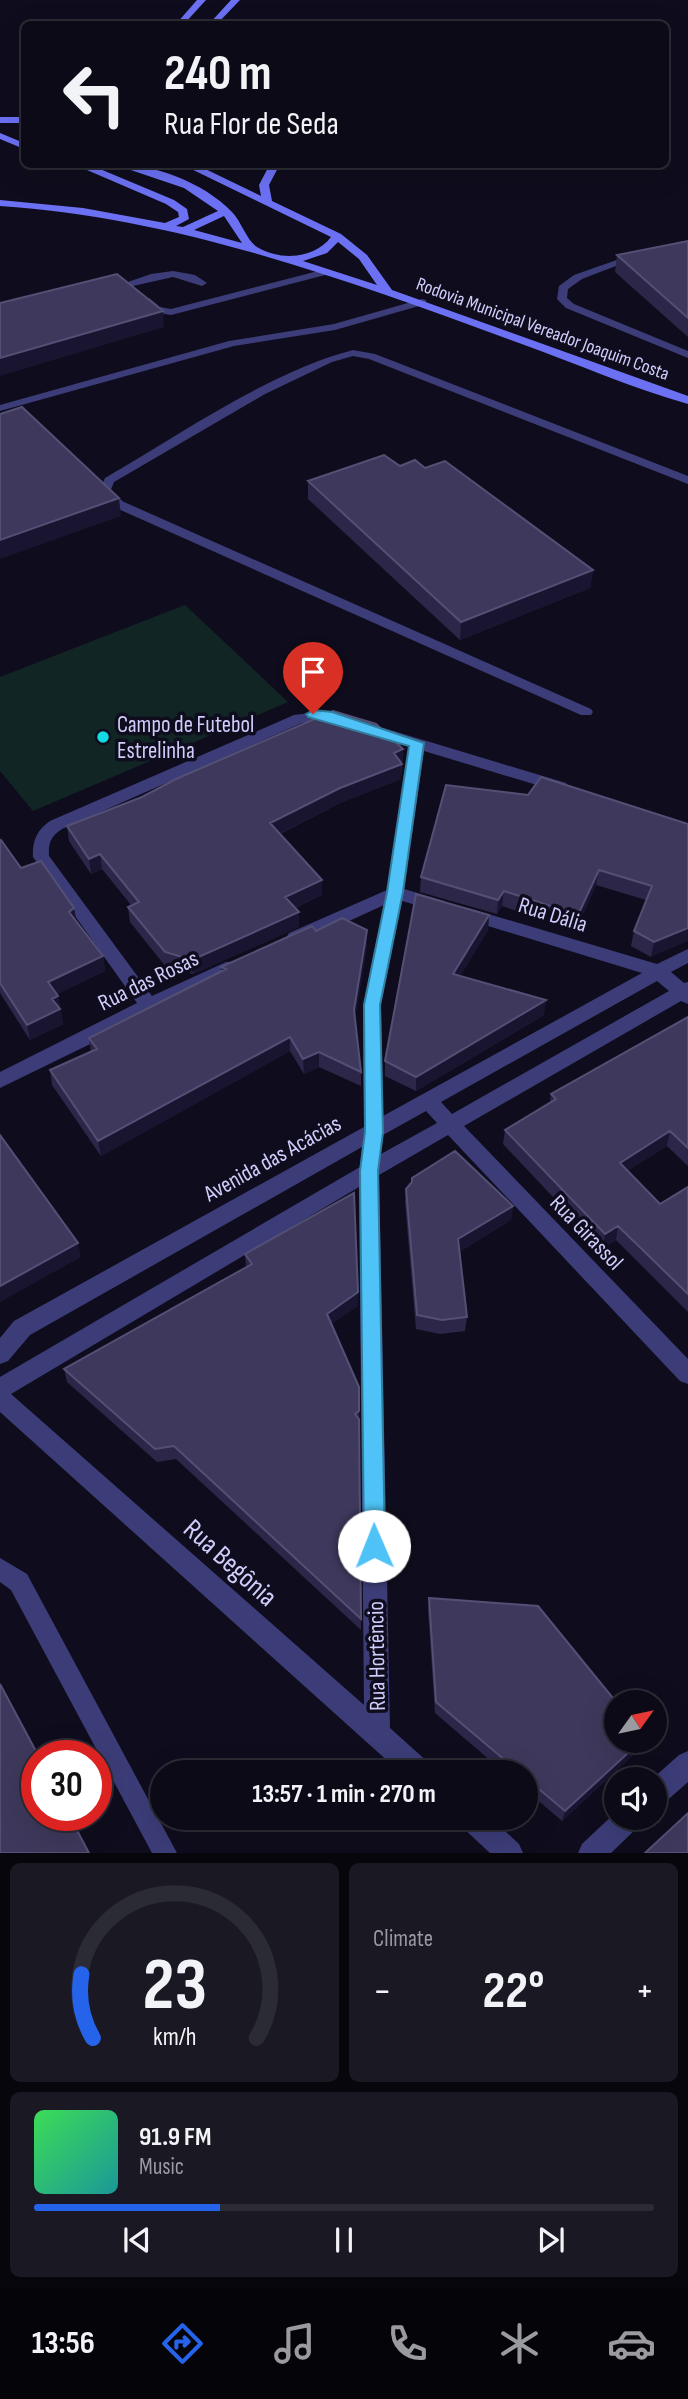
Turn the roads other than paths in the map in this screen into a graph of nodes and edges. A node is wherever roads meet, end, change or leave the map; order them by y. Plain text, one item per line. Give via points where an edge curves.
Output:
1 (202, 0) edge
2 (236, 0) edge
3 (183, 21) edge
4 (216, 21) edge
5 (0, 120) edge
6 (21, 120) edge
7 (0, 136) edge
8 (21, 144) edge
9 (88, 168) edge
10 (132, 168) edge
11 (195, 168) edge
12 (273, 168) edge
13 (267, 200) junction
14 (0, 203) edge
15 (226, 211) junction
16 (164, 227) junction
17 (184, 231) junction
18 (337, 236) junction
19 (250, 246) junction
20 (650, 253) edge
21 (292, 260) junction
22 (326, 272) junction
23 (202, 283) dead end
24 (124, 285) junction
25 (107, 288) edge
26 (386, 290) junction
27 (422, 302) junction
28 (688, 355) edge
29 (688, 400) edge
30 (0, 408) edge
31 (688, 480) edge
32 (586, 712) dead end
33 (417, 743) junction
34 (572, 791) edge
35 (395, 892) junction
36 (272, 948) edge
37 (688, 955) edge
38 (247, 960) edge
39 (659, 971) junction
40 (686, 993) edge
41 (149, 1004) junction
42 (0, 1081) edge
43 (428, 1101) junction
44 (450, 1124) junction
45 (374, 1132) junction
46 (369, 1171) junction
47 (0, 1354) edge
48 (688, 1374) edge
49 (0, 1389) edge
50 (0, 1398) edge
51 (0, 1569) edge
52 (377, 1733) junction
53 (407, 1760) edge
54 (688, 1764) edge
55 (667, 1783) edge
56 (484, 1830) edge
57 (616, 1830) edge
58 (165, 1853) edge
59 (510, 1853) edge
60 (591, 1853) edge

1 - 3 main road
2 - 4 main road
5 - 6 main road
7 - 8 main road
9 - 16 main road via 183,211 184,219
10 - 15 main road via 175,180
11 - 13 main road, Rodovia Municipal Vereador Joaquim Costa
12 - 13 main road via 264,185
13 - 18 main road, Rodovia Municipal Vereador Joaquim Costa
14 - 16 main road
15 - 17 main road
15 - 19 main road
16 - 17 main road
17 - 19 main road
18 - 21 main road via 323,251
18 - 26 main road, Rodovia Municipal Vereador Joaquim Costa via 363,257
19 - 21 main road, Rodovia Municipal Vereador Joaquim Costa
20 - 28 lane via 578,277 563,288 562,299
21 - 22 main road, Rodovia Municipal Vereador Joaquim Costa
22 - 24 lane via 171,312 158,310
22 - 26 main road, Rodovia Municipal Vereador Joaquim Costa
23 - 24 lane via 180,272
24 - 25 lane
26 - 27 main road, Rodovia Municipal Vereador Joaquim Costa
27 - 29 main road, Rodovia Municipal Vereador Joaquim Costa
27 - 30 lane via 335,327 233,343
31 - 32 lane via 371,356 353,353 261,392 110,480 104,493 120,505
33 - 34 street
33 - 35 street, Rua Hortêncio
33 - 41 street via 313,714 47,831 40,844 41,857
35 - 36 street
35 - 39 street, Rua Dália
35 - 45 street, Rua Hortêncio via 372,1005
37 - 39 street, Avenida das Acácias
38 - 41 street, Rua das Rosas
39 - 40 street, Rua Dália
39 - 43 street, Avenida das Acácias
40 - 44 street
41 - 42 street, Rua das Rosas
43 - 44 street, Rua Girassol
43 - 45 street, Avenida das Acácias
44 - 46 street
44 - 48 street, Rua Girassol
45 - 46 street, Rua Hortêncio
45 - 47 street, Avenida das Acácias via 22,1328
46 - 49 street
46 - 52 street, Rua Hortêncio
50 - 52 street, Rua Begônia
51 - 58 lane via 19,1582
52 - 53 street, Rua Begônia
54 - 55 street
56 - 59 street
57 - 60 street

